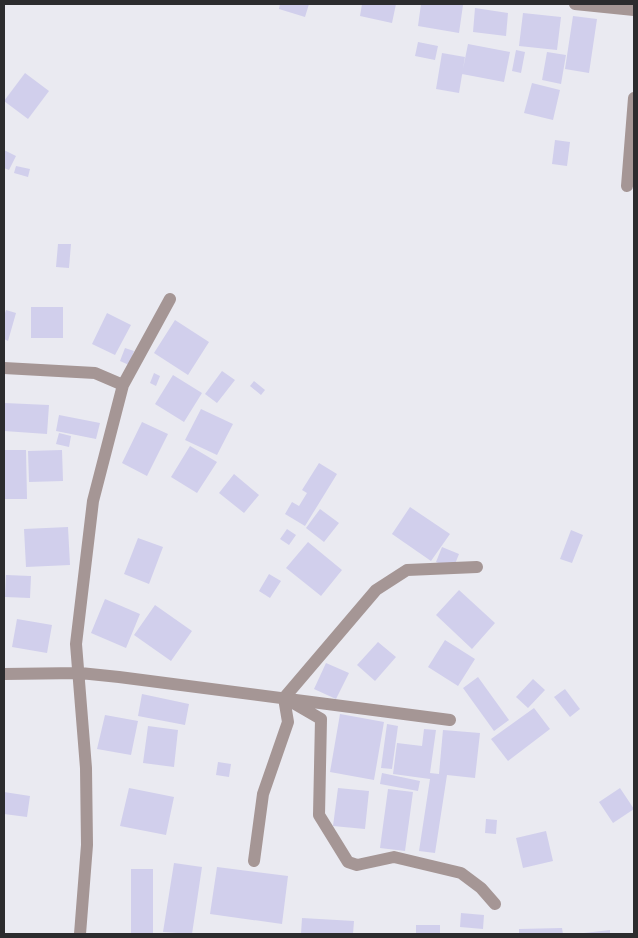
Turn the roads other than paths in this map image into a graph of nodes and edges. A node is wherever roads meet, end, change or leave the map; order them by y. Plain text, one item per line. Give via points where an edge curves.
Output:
1 (575, 4) edge
2 (634, 10) edge
3 (634, 98) edge
4 (627, 186) dead end
5 (170, 299) dead end
6 (4, 368) edge
7 (123, 385) junction
8 (477, 567) dead end
9 (80, 673) junction
10 (4, 674) edge
11 (284, 698) junction
12 (450, 720) dead end
13 (254, 861) dead end
14 (495, 904) dead end
15 (80, 934) edge

1 - 2 street
3 - 4 street
5 - 7 street
6 - 7 street via 95,373
7 - 9 street via 93,501 76,644
8 - 11 street via 407,570 376,590
9 - 10 street
9 - 11 street
9 - 15 street via 87,845
11 - 12 street
11 - 13 street via 288,722 263,794
11 - 14 street via 322,719 319,815 348,862 357,865 394,857 461,873

